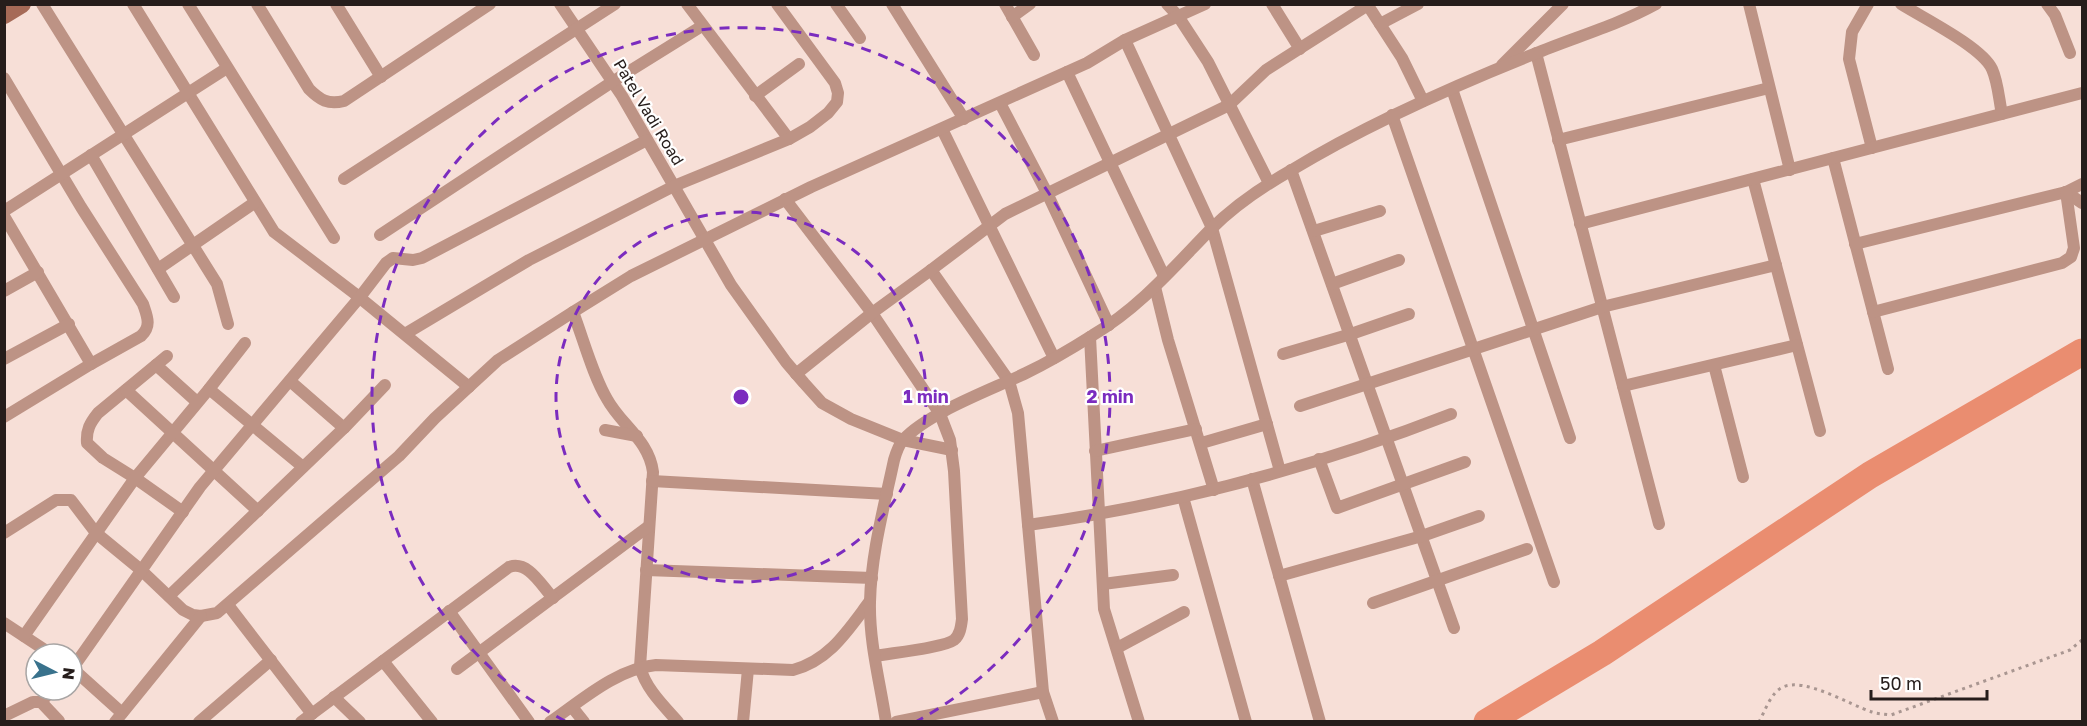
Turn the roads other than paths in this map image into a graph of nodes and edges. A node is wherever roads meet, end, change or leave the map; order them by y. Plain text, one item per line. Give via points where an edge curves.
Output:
1 (22, 4) edge
2 (42, 4) edge
3 (133, 4) edge
4 (188, 4) edge
5 (257, 4) edge
6 (336, 4) edge
7 (490, 4) edge
8 (561, 4) edge
9 (615, 4) edge
10 (687, 4) edge
11 (777, 4) edge
12 (836, 4) edge
13 (892, 4) edge
14 (1005, 4) edge
15 (1030, 4) edge
16 (1205, 4) edge
17 (1272, 4) edge
18 (1418, 4) edge
19 (1563, 4) edge
20 (1656, 4) edge
21 (1749, 4) edge
22 (1868, 4) edge
23 (1901, 4) edge
24 (2047, 4) edge
25 (1168, 5) edge
26 (1368, 5) edge
27 (4, 15) edge
28 (1012, 16) junction
29 (1178, 16) junction
30 (1380, 24) junction
31 (702, 26) junction
32 (578, 29) junction
33 (860, 38) dead end
34 (1125, 39) junction
35 (1300, 49) junction
36 (1536, 53) junction
37 (2070, 53) dead end
38 (1034, 55) dead end
39 (799, 64) dead end
40 (228, 68) junction
41 (1498, 69) junction
42 (1068, 72) junction
43 (381, 77) junction
44 (4, 78) edge
45 (612, 82) junction
46 (1452, 88) junction
47 (1769, 88) junction
48 (2082, 93) edge
49 (188, 94) junction
50 (755, 96) junction
51 (1423, 101) junction
52 (1000, 103) junction
53 (1229, 105) junction
54 (2002, 114) junction
55 (1392, 115) junction
56 (964, 119) junction
57 (942, 129) junction
58 (124, 134) junction
59 (1169, 134) junction
60 (647, 140) junction
61 (789, 140) junction
62 (1558, 140) junction
63 (1872, 148) junction
64 (91, 155) junction
65 (1833, 158) junction
66 (1110, 163) junction
67 (1291, 170) junction
68 (1790, 170) junction
69 (62, 174) junction
70 (344, 179) dead end
71 (1753, 179) junction
72 (1269, 183) junction
73 (2082, 184) edge
74 (674, 186) junction
75 (2066, 192) junction
76 (1048, 195) junction
77 (785, 199) junction
78 (254, 203) junction
79 (2082, 203) edge
80 (1380, 211) dead end
81 (4, 214) edge
82 (1580, 224) junction
83 (989, 225) junction
84 (1212, 228) junction
85 (700, 230) junction
86 (1314, 231) junction
87 (380, 235) dead end
88 (334, 238) dead end
89 (1855, 244) junction
90 (192, 245) junction
91 (1399, 260) dead end
92 (1776, 264) junction
93 (158, 268) junction
94 (931, 270) junction
95 (38, 272) junction
96 (1164, 276) junction
97 (1332, 284) junction
98 (1155, 287) junction
99 (4, 291) edge
100 (174, 297) dead end
101 (360, 297) junction
102 (1602, 307) junction
103 (573, 312) junction
104 (1873, 312) junction
105 (872, 313) junction
106 (1409, 314) dead end
107 (69, 324) junction
108 (228, 324) dead end
109 (1109, 325) junction
110 (1534, 329) junction
111 (405, 334) junction
112 (1351, 334) junction
113 (1090, 337) junction
114 (244, 343) dead end
115 (1797, 345) junction
116 (1475, 349) junction
117 (1283, 354) dead end
118 (167, 356) dead end
119 (1054, 358) junction
120 (4, 359) edge
121 (91, 364) junction
122 (156, 365) junction
123 (1714, 365) junction
124 (1888, 369) dead end
125 (796, 374) junction
126 (290, 381) junction
127 (1009, 381) junction
128 (385, 385) dead end
129 (1369, 385) junction
130 (1623, 386) junction
131 (469, 387) junction
132 (209, 389) junction
133 (126, 390) junction
134 (197, 402) junction
135 (1300, 406) dead end
136 (940, 414) junction
137 (1451, 414) dead end
138 (4, 417) edge
139 (252, 424) junction
140 (1267, 424) junction
141 (344, 428) junction
142 (606, 430) dead end
143 (1820, 430) dead end
144 (171, 432) junction
145 (638, 436) junction
146 (1198, 436) junction
147 (1388, 438) junction
148 (1570, 438) dead end
149 (903, 440) junction
150 (952, 450) junction
151 (1095, 452) junction
152 (1319, 459) junction
153 (1465, 462) dead end
154 (303, 467) junction
155 (214, 470) junction
156 (1280, 471) junction
157 (1743, 477) dead end
158 (135, 478) junction
159 (1252, 479) junction
160 (652, 481) junction
161 (1404, 484) junction
162 (1215, 490) junction
163 (887, 494) junction
164 (1183, 497) junction
165 (258, 511) junction
166 (183, 512) junction
167 (1098, 515) junction
168 (1479, 516) dead end
169 (1659, 524) dead end
170 (1028, 525) junction
171 (649, 526) junction
172 (4, 532) edge
173 (96, 533) junction
174 (1422, 536) junction
175 (1527, 549) dead end
176 (141, 570) junction
177 (646, 570) junction
178 (1173, 575) dead end
179 (1279, 576) junction
180 (872, 578) junction
181 (1438, 581) junction
182 (1554, 582) dead end
183 (1102, 584) junction
184 (169, 596) junction
185 (553, 598) junction
186 (870, 601) junction
187 (1373, 603) dead end
188 (228, 605) junction
189 (448, 611) junction
190 (1184, 612) dead end
191 (201, 616) junction
192 (4, 622) edge
193 (1454, 628) dead end
194 (24, 636) junction
195 (33, 642) edge
196 (1117, 648) junction
197 (84, 651) edge
198 (480, 652) junction
199 (875, 656) junction
200 (271, 660) junction
201 (383, 661) junction
202 (640, 667) junction
203 (457, 669) dead end
204 (748, 669) junction
205 (84, 681) edge
206 (1043, 692) junction
207 (334, 697) junction
208 (33, 702) edge
209 (41, 702) edge
210 (572, 706) junction
211 (312, 714) junction
212 (71, 715) dead end
213 (4, 716) edge
214 (119, 717) edge
215 (58, 721) edge
216 (1318, 721) edge
217 (199, 722) edge
218 (301, 722) edge
219 (360, 722) edge
220 (432, 722) edge
221 (529, 722) edge
222 (550, 722) edge
223 (584, 722) edge
224 (678, 722) edge
225 (743, 722) edge
226 (886, 722) edge
227 (896, 722) edge
228 (1053, 722) edge
229 (1139, 722) edge
230 (1246, 722) edge

1 - 27 street
2 - 58 street
3 - 49 street
4 - 40 street
5 - 43 street via 319,99 327,103 344,101
6 - 43 street
7 - 43 street
8 - 32 street, Patel Vadi Road
9 - 32 street
10 - 31 street
11 - 61 street via 835,83 837,93 837,102 828,113
12 - 33 street
13 - 56 street
14 - 28 street
15 - 28 street
16 - 29 street
17 - 35 street
18 - 30 street
19 - 41 street
20 - 36 street
21 - 47 street
22 - 63 street via 1852,32 1849,59
23 - 54 street via 1986,60 1992,68
24 - 37 street
25 - 29 street
26 - 30 street
26 - 35 street
28 - 38 street
29 - 34 street
29 - 53 street via 1208,62
30 - 51 street
31 - 45 street
31 - 50 street
32 - 45 street, Patel Vadi Road
32 - 70 street
34 - 42 street
34 - 59 street
35 - 53 street via 1266,70
36 - 41 street
36 - 62 street
39 - 50 street
40 - 49 street
40 - 88 street
41 - 46 street
42 - 52 street
42 - 66 street
44 - 69 street
45 - 60 street, Patel Vadi Road
45 - 87 street
46 - 51 street
46 - 110 street
47 - 62 street
47 - 68 street
48 - 54 street
49 - 58 street
49 - 78 street
50 - 61 street
51 - 55 street
52 - 56 street
52 - 76 street
53 - 59 street
53 - 72 street
54 - 63 street
55 - 67 street
55 - 116 street
56 - 57 street
57 - 77 street
57 - 83 street
58 - 64 street
58 - 90 street
59 - 66 street
59 - 84 street
60 - 74 street, Patel Vadi Road
60 - 101 street via 422,258 393,258
61 - 74 street
62 - 82 street
63 - 65 street
64 - 69 street
64 - 93 street
65 - 68 street
65 - 89 street
66 - 76 street
66 - 96 street
67 - 72 street
67 - 86 street
68 - 71 street
69 - 81 street
69 - 121 street via 143,304 149,321 141,336
71 - 82 street
71 - 92 street
72 - 84 street
73 - 75 street
74 - 85 street, Patel Vadi Road
74 - 111 street via 529,260
75 - 79 street
75 - 89 street
75 - 104 street via 2074,248 2071,257 2062,263
76 - 83 street
76 - 109 street
77 - 85 street
77 - 105 street
78 - 90 street
78 - 101 street via 274,232
80 - 86 street
81 - 95 street
82 - 102 street
83 - 94 street
83 - 119 street
84 - 96 street
84 - 140 street
85 - 103 street
85 - 125 street, Patel Vadi Road via 731,285
86 - 97 street
89 - 104 street
90 - 93 street
90 - 108 street via 217,285
91 - 97 street
92 - 102 street
92 - 115 street
93 - 100 street
94 - 105 street
94 - 127 street
95 - 99 street
95 - 107 street
96 - 98 street
97 - 112 street
98 - 109 street
98 - 146 street
101 - 111 street
101 - 126 street
102 - 110 street
102 - 130 street
103 - 131 street via 498,360
103 - 145 street via 605,397 617,416
104 - 124 street
105 - 125 street
105 - 136 street
106 - 112 street
107 - 120 street
107 - 121 street
109 - 113 street
110 - 116 street
110 - 148 street
111 - 131 street
112 - 117 street
112 - 129 street
113 - 119 street
113 - 151 street
114 - 132 street
115 - 123 street
115 - 143 street
116 - 129 street
116 - 182 street
118 - 122 street
119 - 127 street
121 - 138 street
122 - 133 street
122 - 134 street
123 - 130 street
123 - 157 street
125 - 149 street, Patel Vadi Road via 822,403 851,420
126 - 139 street
126 - 141 street
127 - 136 street
127 - 170 street via 1018,413
128 - 141 street
129 - 135 street
129 - 147 street
130 - 169 street
131 - 188 street via 399,456
132 - 134 street
132 - 139 street
133 - 144 street
133 - 158 street via 98,412 86,434 87,444
134 - 144 street
136 - 149 street
136 - 150 street
137 - 147 street
139 - 154 street
139 - 155 street
140 - 146 street via 1205,442
140 - 156 street
141 - 154 street
142 - 145 street
144 - 155 street
144 - 158 street
145 - 160 street via 651,459
146 - 151 street
146 - 162 street
147 - 152 street
147 - 161 street
149 - 150 street, Patel Vadi Road
149 - 163 street via 897,449
150 - 199 street via 961,628 958,636 947,644
151 - 167 street
152 - 156 street
152 - 161 street via 1337,508
153 - 161 street
154 - 165 street
155 - 165 street
155 - 166 street
156 - 159 street
158 - 166 street
158 - 173 street
159 - 162 street
159 - 179 street
160 - 163 street
160 - 171 street
161 - 174 street
162 - 164 street
163 - 180 street
164 - 167 street
164 - 230 street
165 - 184 street
166 - 176 street
167 - 170 street
167 - 183 street
168 - 174 street
170 - 206 street
171 - 177 street
171 - 185 street
172 - 173 street via 62,499 71,500
173 - 176 street
173 - 194 street
174 - 179 street
174 - 181 street
175 - 181 street
176 - 184 street
176 - 197 street
177 - 180 street
177 - 202 street
178 - 183 street
179 - 216 street
180 - 186 street
181 - 187 street
181 - 193 street
183 - 196 street via 1104,609
184 - 191 street via 183,610
185 - 189 street via 525,567 516,565
185 - 198 street
186 - 199 street
186 - 204 street via 841,638 808,666 793,670
188 - 191 street via 217,613
188 - 200 street
189 - 198 street
189 - 201 street
190 - 196 street
191 - 214 street
192 - 194 street
194 - 195 street
196 - 229 street
198 - 203 street
198 - 221 street
199 - 226 street
200 - 211 street
200 - 217 street
201 - 207 street
201 - 220 street
202 - 204 street
202 - 210 street via 620,675
202 - 224 street via 652,692
204 - 225 street
205 - 214 street
206 - 227 street
206 - 228 street
207 - 211 street
207 - 219 street
208 - 213 street
209 - 215 street
210 - 222 street
210 - 223 street
211 - 218 street
212 - 215 street

